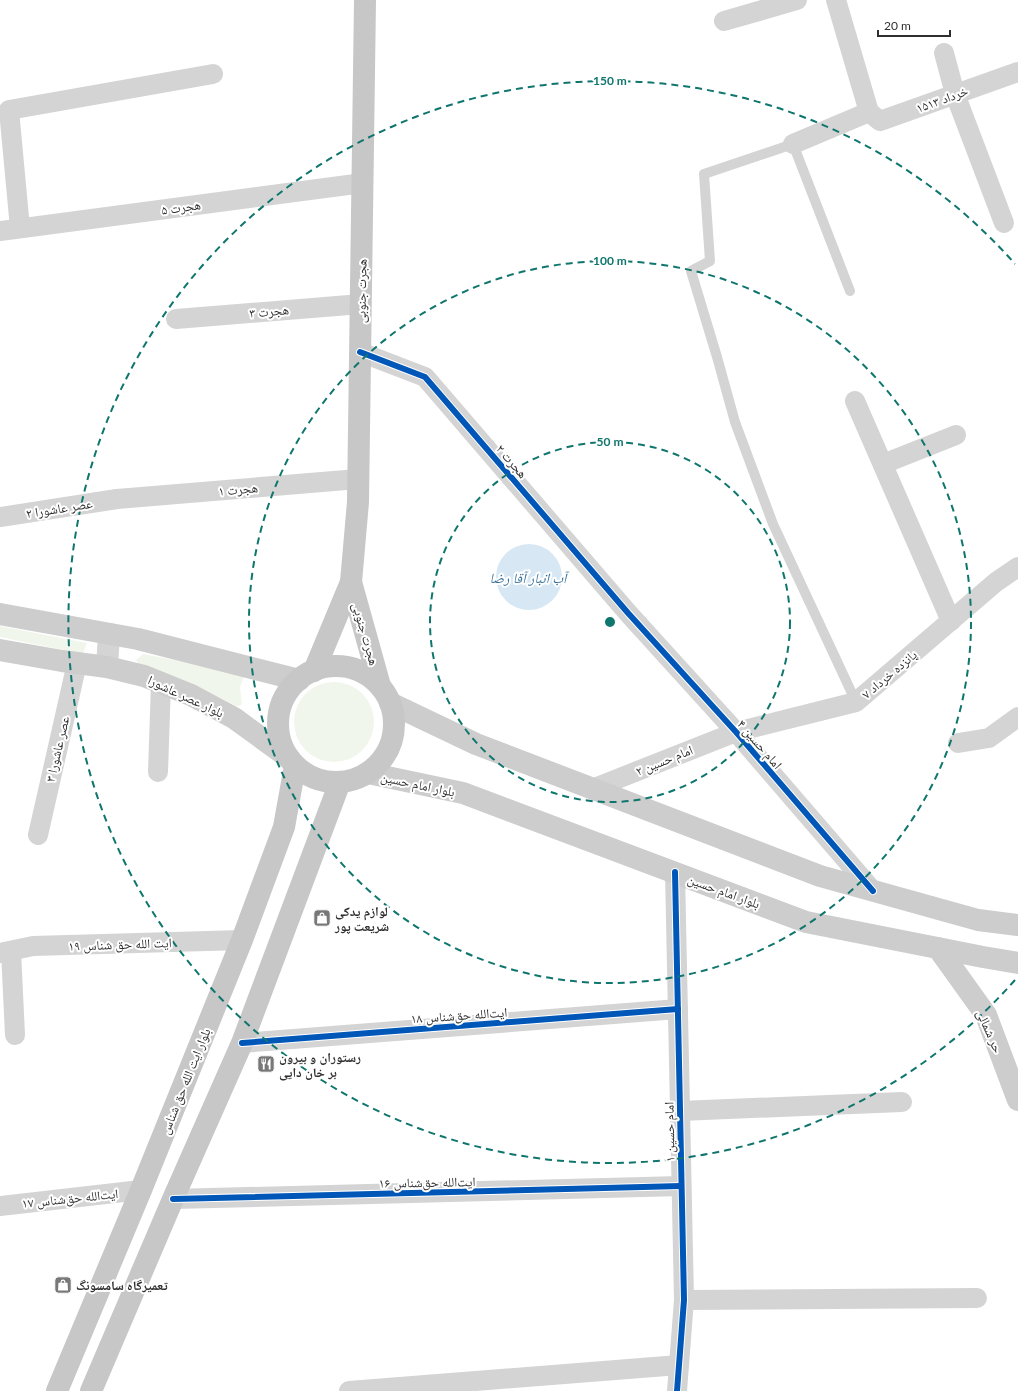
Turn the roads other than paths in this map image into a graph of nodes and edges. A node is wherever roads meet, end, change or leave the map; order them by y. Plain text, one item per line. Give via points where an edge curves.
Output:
1 (365, 0) edge
2 (797, 0) edge
3 (836, 0) edge
4 (724, 21) dead end
5 (944, 53) dead end
6 (1018, 72) edge
7 (212, 74) dead end
8 (955, 94) junction
9 (5, 111) edge
10 (869, 112) junction
11 (793, 144) junction
12 (363, 183) junction
13 (1004, 223) dead end
14 (20, 228) junction
15 (0, 231) edge
16 (850, 291) dead end
17 (361, 304) junction
18 (176, 319) dead end
19 (360, 352) junction
20 (855, 401) dead end
21 (956, 435) dead end
22 (883, 464) junction
23 (358, 479) junction
24 (117, 499) joint
25 (0, 517) edge
26 (1018, 567) edge
27 (351, 582) junction
28 (628, 613) joint
29 (0, 614) edge
30 (952, 621) junction
31 (109, 634) junction
32 (0, 650) edge
33 (77, 663) junction
34 (107, 667) junction
35 (306, 675) junction
36 (161, 683) junction
37 (385, 694) junction
38 (856, 702) junction
39 (1018, 717) edge
40 (736, 732) junction
41 (958, 743) dead end
42 (292, 762) junction
43 (158, 772) dead end
44 (368, 773) junction
45 (340, 782) junction
46 (592, 789) junction
47 (38, 835) dead end
48 (675, 872) junction
49 (873, 891) junction
50 (1018, 925) edge
51 (242, 940) junction
52 (938, 948) junction
53 (5, 952) edge
54 (1018, 963) edge
55 (678, 1009) junction
56 (15, 1035) dead end
57 (242, 1043) junction
58 (1018, 1100) edge
59 (902, 1102) dead end
60 (680, 1111) junction
61 (681, 1186) junction
62 (141, 1190) junction
63 (173, 1199) junction
64 (0, 1206) edge
65 (977, 1298) dead end
66 (684, 1300) junction
67 (679, 1365) junction
68 (57, 1391) edge
69 (91, 1391) edge
70 (348, 1391) edge
71 (677, 1391) edge

1 - 12 main road, هجرت جنوبی
2 - 4 street
3 - 10 street
5 - 8 street
6 - 8 street, ۱۵خرداد ۱۳
7 - 9 street
8 - 10 street, ۱۵خرداد ۱۳ via 880,121
8 - 13 street
9 - 14 street
10 - 11 street
11 - 16 lane
11 - 38 lane via 704,174 710,261 691,271 735,422 768,509
12 - 14 street, هجرت ۵
12 - 17 main road, هجرت جنوبی
14 - 15 street, هجرت ۵
17 - 18 street, هجرت ۳
17 - 19 main road, هجرت جنوبی
19 - 23 main road, هجرت جنوبی
19 - 28 street, هجرت ۲ via 425,377
20 - 22 street
21 - 22 street
22 - 30 street
23 - 24 street, هجرت ۱
23 - 27 main road, هجرت جنوبی
24 - 25 street, عصر عاشورا ۲
26 - 30 street, پانزده خرداد ۷ via 996,582
27 - 35 main road, هجرت جنوبی
27 - 37 main road, هجرت جنوبی
28 - 40 street, امام حسین ۴
29 - 31 main road
30 - 38 street, پانزده خرداد ۷
31 - 34 street
31 - 35 main road
32 - 33 main road, بلوار عصر عاشورا
33 - 34 main road, بلوار عصر عاشورا
33 - 47 street, عصر عاشورا ۳
34 - 36 main road, بلوار عصر عاشورا
35 - 37 main road via 330,666 347,667 366,674
35 - 42 main road via 288,693 281,708 278,725 281,742
36 - 42 main road, بلوار عصر عاشورا via 191,695 234,718
36 - 43 street
37 - 44 main road via 394,722 392,742 382,759
37 - 46 main road via 476,744
38 - 40 street, پانزده خرداد ۷
39 - 41 street via 989,738
40 - 46 street, امام حسین ۲
40 - 49 street, امام حسین ۴
42 - 45 main road via 312,777
42 - 51 main road, بلوار ایت الله حق شناس via 284,828
44 - 45 main road
44 - 48 main road, بلوار امام حسین via 463,793
45 - 57 main road
46 - 49 main road via 820,876
48 - 52 main road, بلوار امام حسین via 806,922
48 - 55 street, امام حسین ۱
49 - 50 main road via 978,920
51 - 53 street, ایت الله حق شناس ۱۹ via 33,946
51 - 62 main road, بلوار ایت الله حق شناس
52 - 54 main road, بلوار امام حسین
52 - 58 main road, حر شمالی via 986,1015
53 - 56 street
55 - 57 street, ایت‌الله حق‌شناس ۱۸
55 - 60 street, امام حسین ۱
57 - 63 main road
59 - 60 street
60 - 61 street, امام حسین ۱
61 - 63 street, ایت‌الله حق‌شناس ۱۶
61 - 66 street, امام حسین ۱
62 - 64 street, ایت‌الله حق‌شناس ۱۷
62 - 68 main road, بلوار ایت الله حق شناس
63 - 69 main road
65 - 66 street
66 - 67 street, امام حسین ۱
67 - 70 street
67 - 71 street, امام حسین ۱

